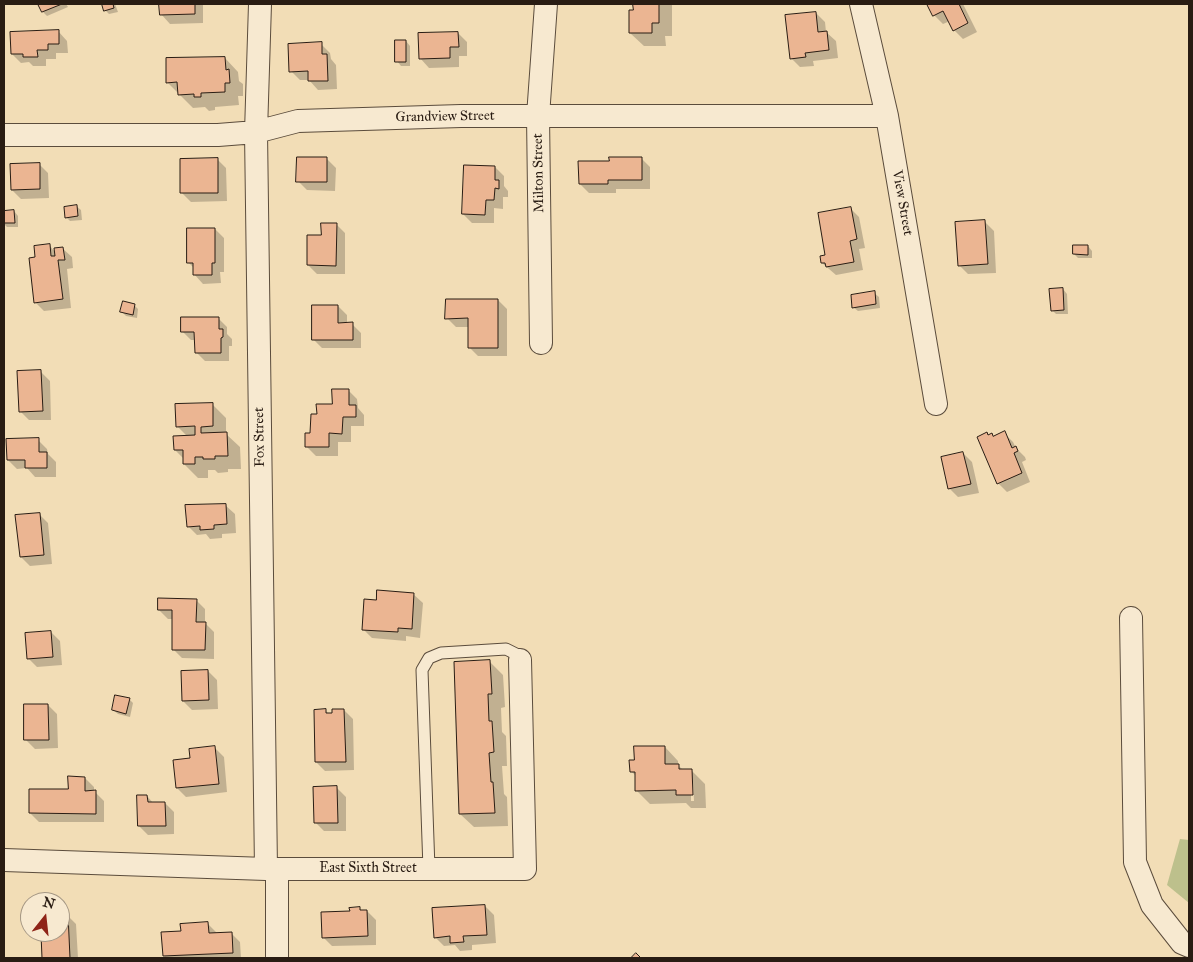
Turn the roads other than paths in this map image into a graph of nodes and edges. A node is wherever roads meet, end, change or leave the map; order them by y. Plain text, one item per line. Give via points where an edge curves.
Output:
1 (260, 4) edge
2 (546, 4) edge
3 (861, 4) edge
4 (538, 116) junction
5 (887, 116) junction
6 (256, 132) junction
7 (4, 134) edge
8 (541, 343) dead end
9 (936, 404) dead end
10 (1131, 618) dead end
11 (520, 660) joint
12 (4, 860) edge
13 (272, 869) junction
14 (429, 869) junction
15 (1189, 946) edge
16 (278, 958) edge

1 - 6 street, Fox Street
2 - 4 street, Milton Street
3 - 5 street, View Street
4 - 5 street, Grandview Street
4 - 6 street, Grandview Street via 298,121
4 - 8 street, Milton Street
5 - 9 street, View Street
6 - 7 street, Grandview Street via 218,135
6 - 13 street, Fox Street
10 - 15 street via 1135,862 1152,905 1182,943
11 - 14 street, East Sixth Street via 525,869
11 - 14 lane via 506,649 441,653 429,658 422,670
12 - 13 street, East Sixth Street
13 - 14 street, East Sixth Street
13 - 16 street, Fox Street

